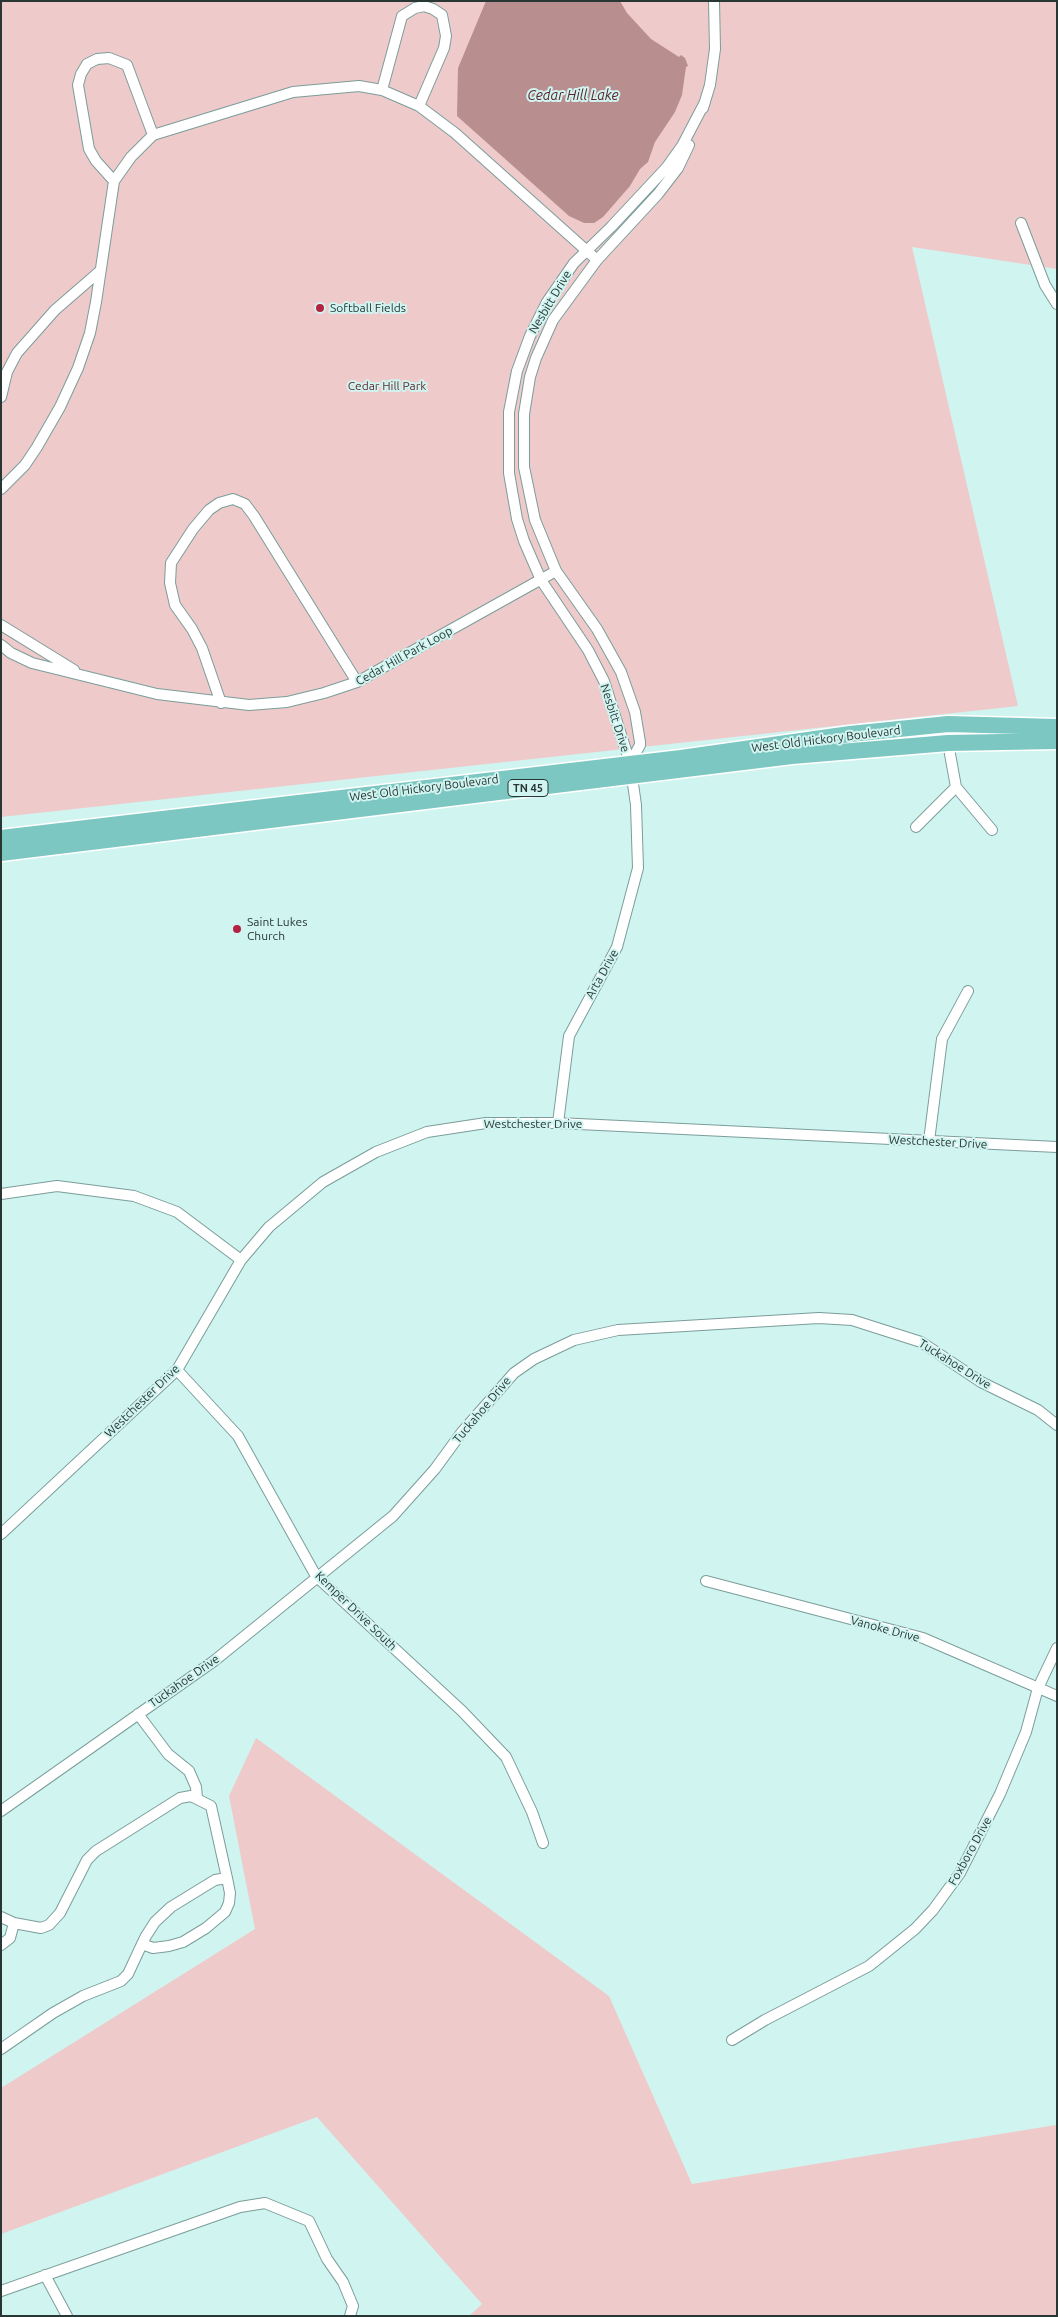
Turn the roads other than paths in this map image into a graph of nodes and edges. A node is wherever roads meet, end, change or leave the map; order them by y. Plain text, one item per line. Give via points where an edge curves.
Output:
1 (714, 1) edge
2 (382, 90) junction
3 (705, 102) junction
4 (419, 106) junction
5 (153, 136) junction
6 (114, 181) junction
7 (1021, 223) dead end
8 (586, 250) junction
9 (597, 260) junction
10 (100, 271) junction
11 (1057, 304) edge
12 (1, 397) edge
13 (1, 488) edge
14 (556, 571) junction
15 (541, 580) junction
16 (1, 625) edge
17 (1, 644) edge
18 (93, 679) junction
19 (357, 682) junction
20 (221, 703) junction
21 (948, 724) junction
22 (1057, 727) edge
23 (1057, 741) edge
24 (948, 743) junction
25 (631, 769) junction
26 (956, 787) junction
27 (916, 827) dead end
28 (992, 830) dead end
29 (1, 838) edge
30 (1, 853) edge
31 (968, 991) dead end
32 (558, 1123) junction
33 (929, 1141) junction
34 (1057, 1148) edge
35 (1, 1194) edge
36 (241, 1260) junction
37 (178, 1370) junction
38 (1057, 1425) edge
39 (1, 1534) edge
40 (316, 1576) junction
41 (706, 1581) dead end
42 (1057, 1648) edge
43 (1038, 1688) junction
44 (1057, 1696) edge
45 (138, 1714) junction
46 (197, 1798) junction
47 (1, 1811) edge
48 (543, 1843) dead end
49 (227, 1878) junction
50 (1, 1917) edge
51 (14, 1923) junction
52 (142, 1944) junction
53 (1, 1945) edge
54 (732, 2040) dead end
55 (1, 2049) edge
56 (45, 2276) junction
57 (1, 2291) edge
58 (67, 2316) edge
59 (350, 2316) edge

1 - 3 street, Nesbitt Drive via 715,49
2 - 4 street
2 - 4 street via 402,16 415,8 433,9 442,15 446,36
2 - 5 street via 359,86 293,92
3 - 8 street, Nesbitt Drive via 667,167
3 - 9 street, Nesbitt Drive via 678,168 644,211
4 - 8 street via 455,133
5 - 6 street via 131,157
5 - 6 street via 127,65 109,58 87,64 78,85 89,150
6 - 10 street
7 - 11 street via 1045,285
8 - 9 street
8 - 15 street, Nesbitt Drive via 547,302 530,336 517,371 509,412 507,445 512,496 524,541
9 - 14 street, Nesbitt Drive via 553,320 543,340 530,377 524,414 522,441 527,487 535,520
10 - 12 street via 55,310 17,353 7,372
10 - 13 street via 90,333 71,383 37,447 25,465
14 - 15 street, Cedar Hill Park Loop
14 - 25 street, Nesbitt Drive via 605,641 628,689 640,746
15 - 19 street, Cedar Hill Park Loop
15 - 25 street, Nesbitt Drive via 597,666
16 - 18 street, Cedar Hill Park Loop
17 - 18 street, Cedar Hill Park Loop via 21,658
18 - 20 street, Cedar Hill Park Loop via 157,694
19 - 20 street, Cedar Hill Park Loop via 287,702
19 - 20 street via 254,516 245,504 233,499 209,510 171,562 170,583 175,605 202,648
21 - 22 main road, West Old Hickory Boulevard / TN 45
21 - 24 street
21 - 25 main road, West Old Hickory Boulevard / TN 45 via 850,734
23 - 24 main road, West Old Hickory Boulevard / TN 45
24 - 25 main road, West Old Hickory Boulevard / TN 45
24 - 26 street
25 - 29 main road, West Old Hickory Boulevard / TN 45
25 - 30 main road, West Old Hickory Boulevard / TN 45
25 - 32 street, Arta Drive via 638,868 617,947 569,1036
26 - 27 street
26 - 28 street
31 - 33 street via 942,1039
32 - 33 street, Westchester Drive
32 - 36 street, Westchester Drive via 486,1123 427,1132 376,1152 301,1198 268,1227
33 - 34 street, Westchester Drive
35 - 36 street via 56,1186 134,1196 177,1212
36 - 37 street, Westchester Drive
37 - 39 street, Westchester Drive
37 - 40 street, Kemper Drive South via 238,1436
38 - 40 street, Tuckahoe Drive via 1038,1410 981,1382 921,1342 852,1320 809,1319 618,1330 574,1340 534,1359 514,1373 392,1516
40 - 45 street, Tuckahoe Drive via 214,1660
40 - 48 street, Kemper Drive South via 462,1711 506,1757
41 - 43 street, Vanoke Drive via 922,1638
42 - 43 street, Foxboro Drive
43 - 44 street, Vanoke Drive
43 - 54 street, Foxboro Drive via 1026,1732 1000,1794 960,1873 933,1910 915,1930 869,1966
45 - 46 street via 168,1754 189,1771
45 - 47 street, Tuckahoe Drive
46 - 49 street via 212,1806
46 - 51 street via 180,1798 96,1851 87,1860 60,1912 49,1925 41,1928
49 - 52 street via 215,1880 170,1908 155,1922
49 - 52 street via 229,1904 225,1912 206,1928 183,1942 169,1946 153,1948
50 - 51 street
51 - 53 street via 10,1938
52 - 55 street via 121,1982 83,1996
56 - 57 street
56 - 58 street
56 - 59 street via 240,2207 265,2203 309,2221 326,2259 343,2282 354,2306

